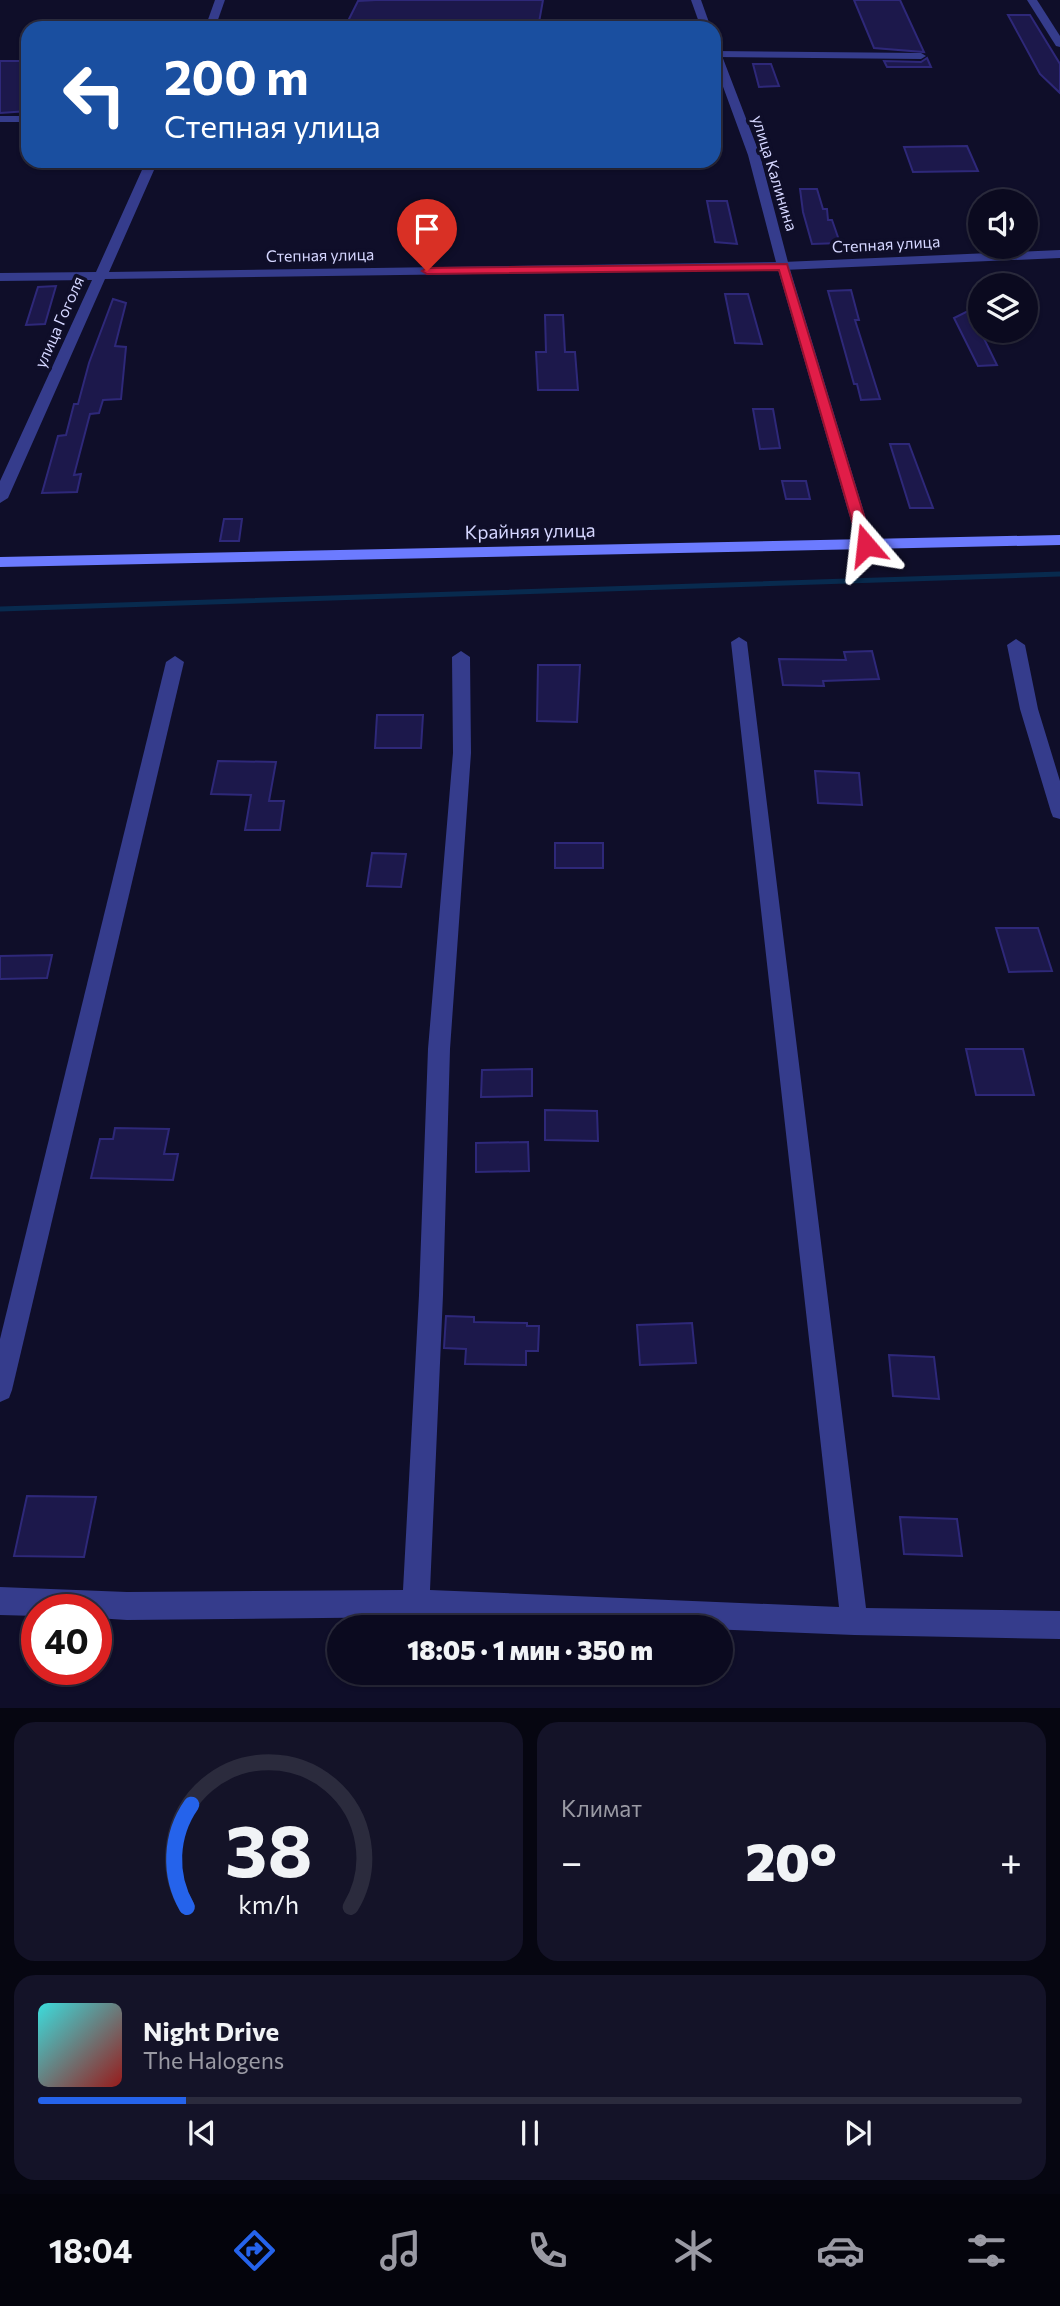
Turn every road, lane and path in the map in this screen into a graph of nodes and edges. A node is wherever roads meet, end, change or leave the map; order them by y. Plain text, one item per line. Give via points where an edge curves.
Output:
1 (220, 0) edge
2 (696, 0) edge
3 (1032, 0) edge
4 (212, 21) edge
5 (704, 21) edge
6 (1060, 44) edge
7 (721, 51) edge
8 (921, 56) dead end
9 (721, 67) edge
10 (21, 119) edge
11 (0, 120) edge
12 (149, 168) edge
13 (1060, 254) edge
14 (783, 267) junction
15 (99, 276) junction
16 (0, 277) edge
17 (0, 498) edge
18 (1060, 540) edge
19 (866, 545) junction
20 (0, 562) edge
21 (739, 642) dead end
22 (1016, 645) dead end
23 (461, 657) dead end
24 (174, 662) dead end
25 (1060, 812) edge
26 (0, 1390) edge
27 (0, 1601) edge
28 (416, 1603) junction
29 (854, 1620) junction
30 (1060, 1625) edge

1 - 4 street
2 - 5 street
3 - 6 street
7 - 8 street, улица Калинина
9 - 14 street, улица Калинина via 754,155
10 - 11 street
12 - 15 street, улица Гоголя
13 - 14 street, Степная улица
14 - 15 street, Степная улица
14 - 19 street, улица Калинина
15 - 16 street, Степная улица
15 - 17 street, улица Гоголя
18 - 19 main road, Крайняя улица
19 - 20 main road, Крайняя улица
21 - 29 street
22 - 25 street
23 - 28 street via 462,753 439,1049
24 - 26 street
27 - 28 street via 127,1606
28 - 29 street
29 - 30 street

